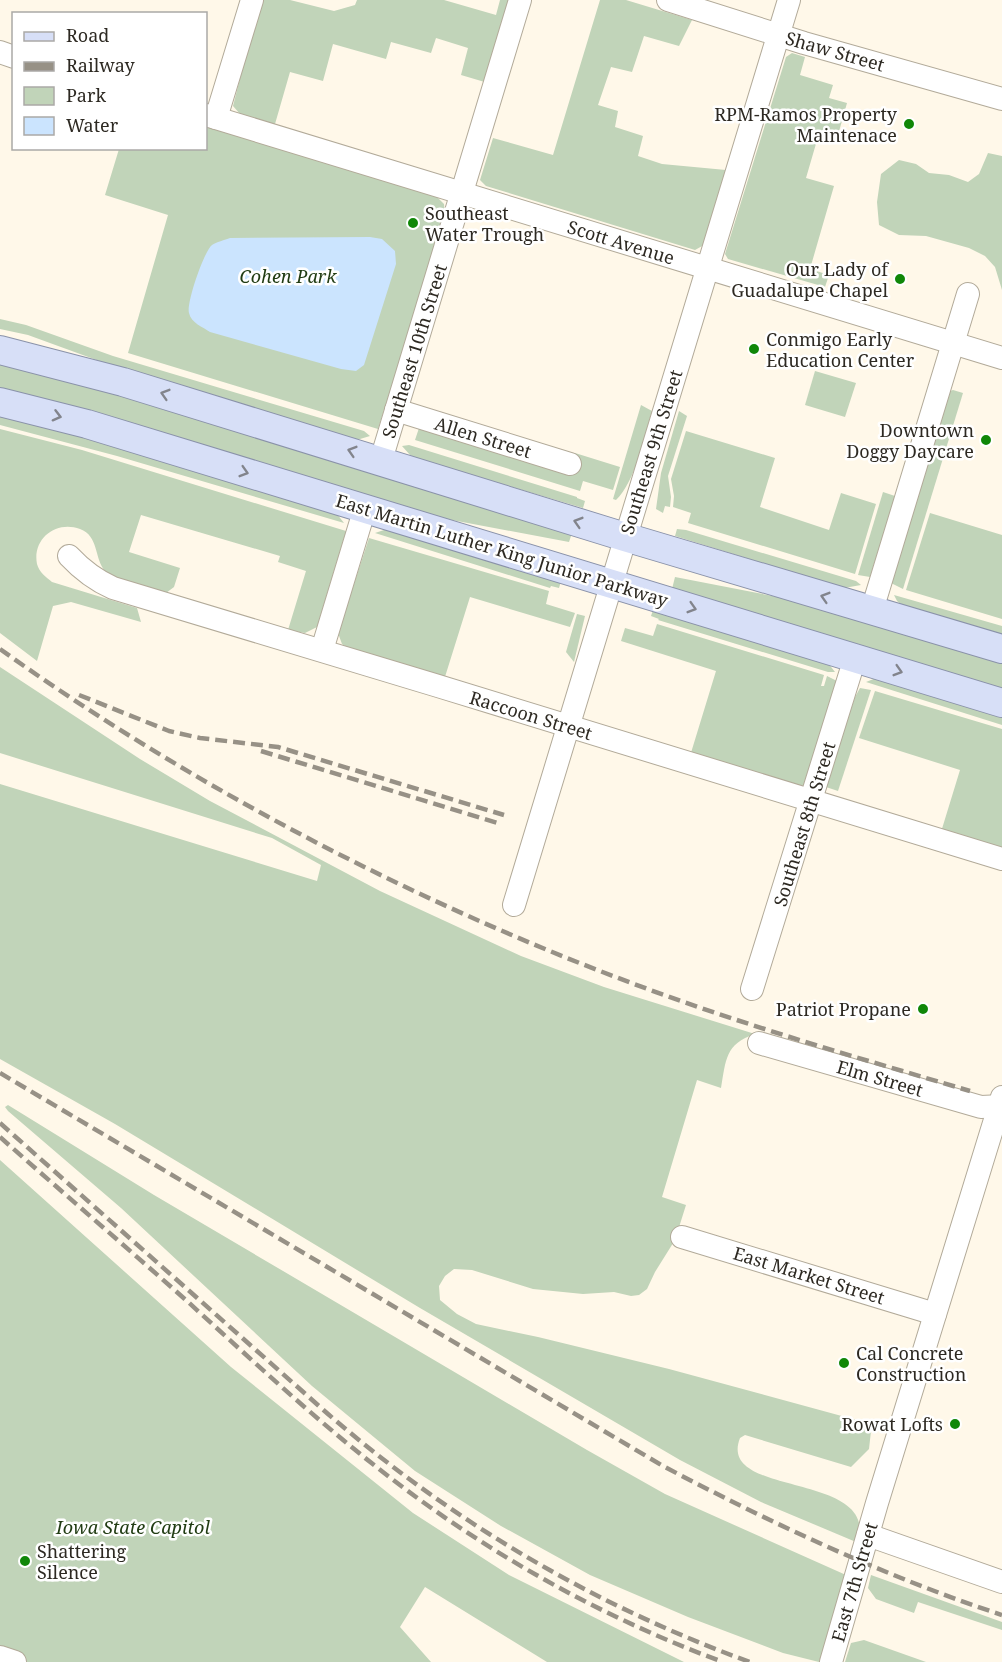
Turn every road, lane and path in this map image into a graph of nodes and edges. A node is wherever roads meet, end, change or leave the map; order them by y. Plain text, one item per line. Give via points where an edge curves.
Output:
1 (252, 0) edge
2 (520, 0) edge
3 (668, 0) edge
4 (789, 0) edge
5 (778, 35) junction
6 (1002, 99) edge
7 (211, 117) edge
8 (461, 193) junction
9 (707, 268) junction
10 (968, 294) dead end
11 (954, 343) junction
12 (0, 350) edge
13 (1002, 358) edge
14 (0, 402) edge
15 (396, 410) junction
16 (381, 460) junction
17 (570, 464) dead end
18 (365, 508) junction
19 (625, 537) junction
20 (69, 556) dead end
21 (612, 583) junction
22 (872, 610) junction
23 (1002, 649) edge
24 (322, 650) junction
25 (855, 658) junction
26 (1002, 703) edge
27 (568, 727) junction
28 (810, 801) junction
29 (1002, 859) edge
30 (514, 904) dead end
31 (752, 989) dead end
32 (759, 1043) dead end
33 (1001, 1103) edge
34 (682, 1237) dead end
35 (935, 1314) junction
36 (868, 1534) junction
37 (1002, 1582) edge
38 (0, 1657) edge
39 (15, 1662) edge
40 (831, 1662) edge

1 - 7 street
2 - 8 street, Southeast 10th Street
3 - 5 street, Shaw Street
4 - 5 street, Southeast 9th Street
5 - 6 street, Shaw Street
5 - 9 street, Southeast 9th Street
7 - 8 street, Scott Avenue
8 - 9 street, Scott Avenue
8 - 15 street, Southeast 10th Street
9 - 11 street, Scott Avenue
9 - 19 street, Southeast 9th Street
10 - 11 street
11 - 13 street, Scott Avenue
11 - 22 street
16 -> 12 main road via 123,382
14 -> 18 main road, East Martin Luther King Junior Parkway via 87,424
15 - 16 street, Southeast 10th Street
15 - 17 street, Allen Street
19 -> 16 main road
18 - 21 main road, East Martin Luther King Junior Parkway
18 - 24 street
19 - 21 street, Southeast 9th Street
22 -> 19 main road
20 - 24 street, Raccoon Street via 95,580 113,588
21 -> 25 main road, East Martin Luther King Junior Parkway
21 - 27 street, Southeast 9th Street
22 - 23 main road
24 - 27 street, Raccoon Street
25 -> 26 main road, East Martin Luther King Junior Parkway
25 - 28 street, Southeast 8th Street
27 - 28 street, Raccoon Street
27 - 30 street, Southeast 9th Street
28 - 29 street, Raccoon Street
28 - 31 street, Southeast 8th Street
32 - 33 street, Elm Street via 981,1107
33 - 35 street, East 7th Street
34 - 35 street, East Market Street
35 - 36 street, East 7th Street
36 - 37 street
36 - 40 street, East 7th Street
38 - 39 street

